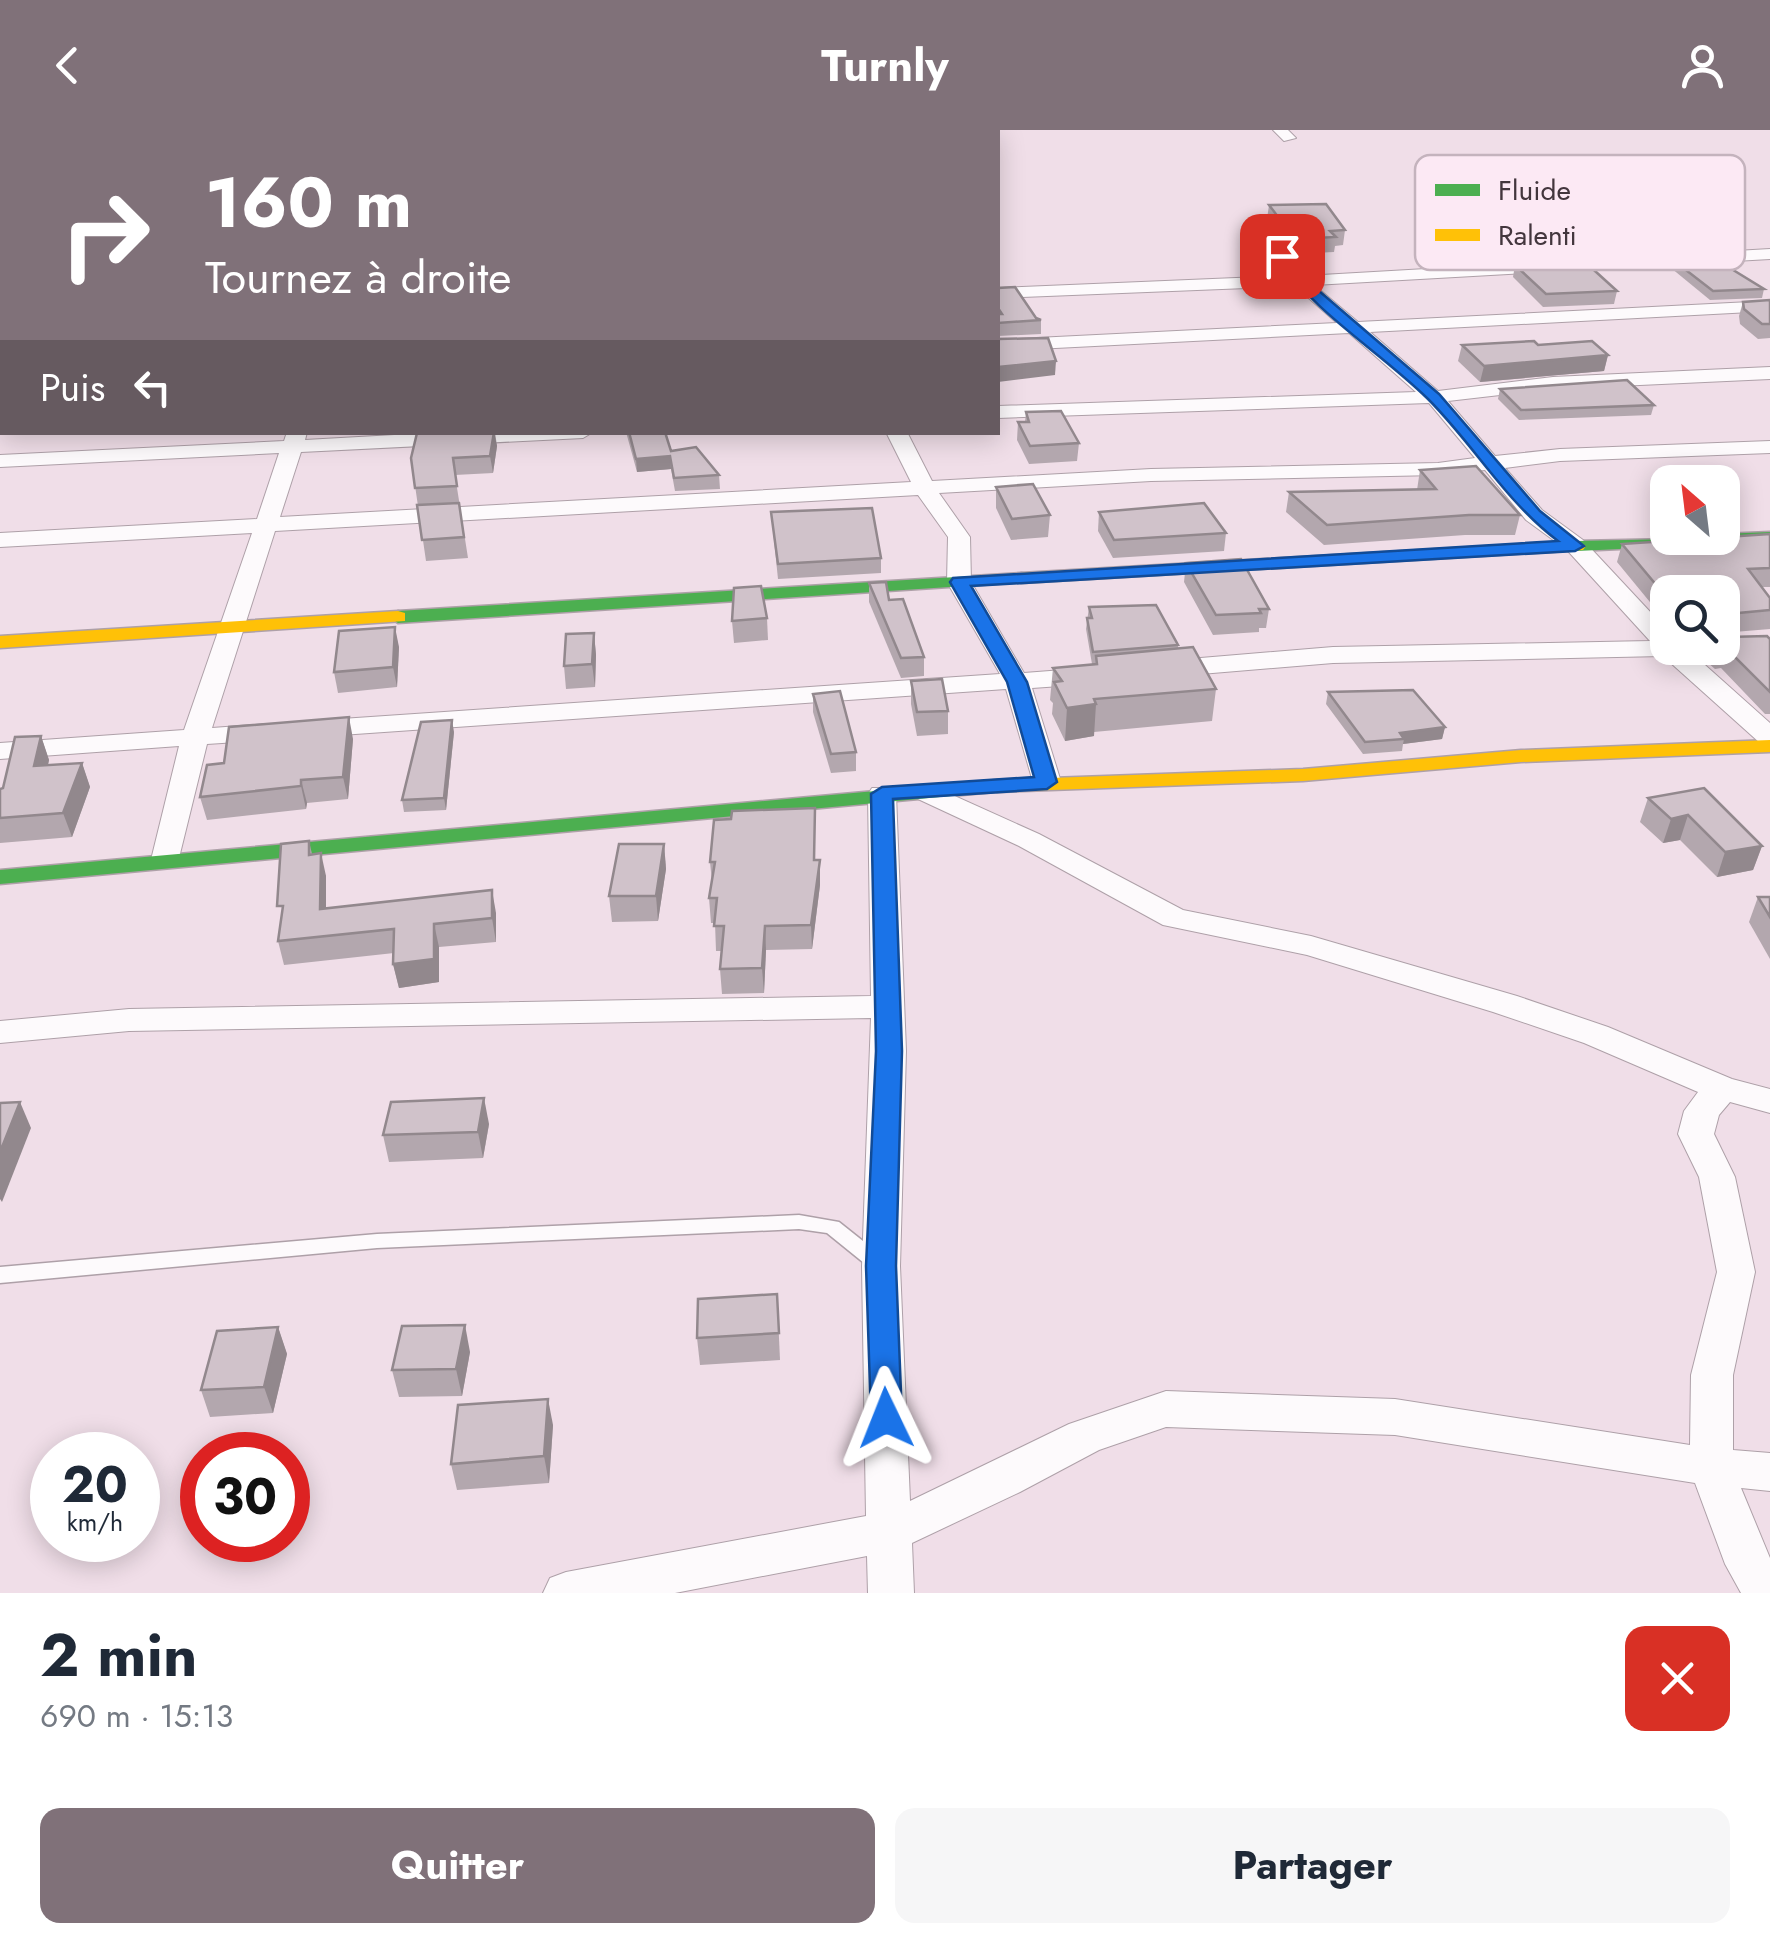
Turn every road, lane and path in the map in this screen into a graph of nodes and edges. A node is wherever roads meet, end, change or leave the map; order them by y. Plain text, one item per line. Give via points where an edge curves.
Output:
1 (1265, 231) dead end
2 (1770, 254) edge
3 (1745, 255) edge
4 (1491, 270) edge
5 (1299, 281) junction
6 (1000, 293) edge
7 (1770, 306) edge
8 (1355, 330) junction
9 (1000, 346) edge
10 (1770, 373) edge
11 (1434, 397) junction
12 (1000, 412) edge
13 (475, 435) edge
14 (898, 435) edge
15 (294, 440) edge
16 (1770, 447) edge
17 (0, 461) edge
18 (1489, 465) junction
19 (925, 489) junction
20 (268, 523) junction
21 (1770, 537) edge
22 (0, 540) edge
23 (1575, 546) junction
24 (959, 582) junction
25 (234, 626) junction
26 (1650, 626) edge
27 (0, 642) edge
28 (1650, 647) edge
29 (1690, 665) edge
30 (1017, 682) junction
31 (195, 737) junction
32 (1770, 737) edge
33 (1770, 746) edge
34 (0, 751) edge
35 (1047, 782) junction
36 (928, 793) junction
37 (882, 794) junction
38 (166, 860) junction
39 (0, 877) edge
40 (888, 1007) junction
41 (0, 1032) edge
42 (1722, 1088) junction
43 (1770, 1101) edge
44 (881, 1266) junction
45 (0, 1276) edge
46 (1710, 1466) junction
47 (1770, 1472) edge
48 (891, 1531) junction
49 (566, 1593) edge
50 (890, 1593) edge
51 (1767, 1593) edge

1 - 5 street
2 - 3 street
4 - 5 street
5 - 6 street
5 - 8 street
7 - 8 street
8 - 9 street
8 - 11 street
10 - 11 street via 1554,382
11 - 12 street
11 - 18 street
13 - 15 street
14 - 19 street
15 - 17 street
15 - 20 street
16 - 18 street via 1560,455
18 - 19 street
18 - 23 street via 1534,515
19 - 20 street
19 - 24 street via 959,537
20 - 22 street
20 - 25 street
21 - 23 street
23 - 24 street
23 - 26 street
24 - 25 street
24 - 30 street
25 - 27 street
25 - 31 street
28 - 30 street via 1334,655
29 - 32 street
30 - 31 street
30 - 35 street
31 - 34 street
31 - 38 street
33 - 35 street via 1521,756 1302,776
35 - 36 street
36 - 37 street
36 - 42 street via 1174,918 1312,946 1505,1004
37 - 38 street
37 - 40 street
38 - 39 street
40 - 41 street via 129,1020
40 - 44 street
42 - 43 street
42 - 46 street via 1702,1111 1696,1134 1718,1178 1736,1272 1712,1375
44 - 45 lane via 832,1227 799,1222 377,1241
44 - 48 street
46 - 47 street
46 - 48 street via 1395,1417 1166,1408 1084,1437
46 - 51 street via 1748,1564
48 - 49 street
48 - 50 street

